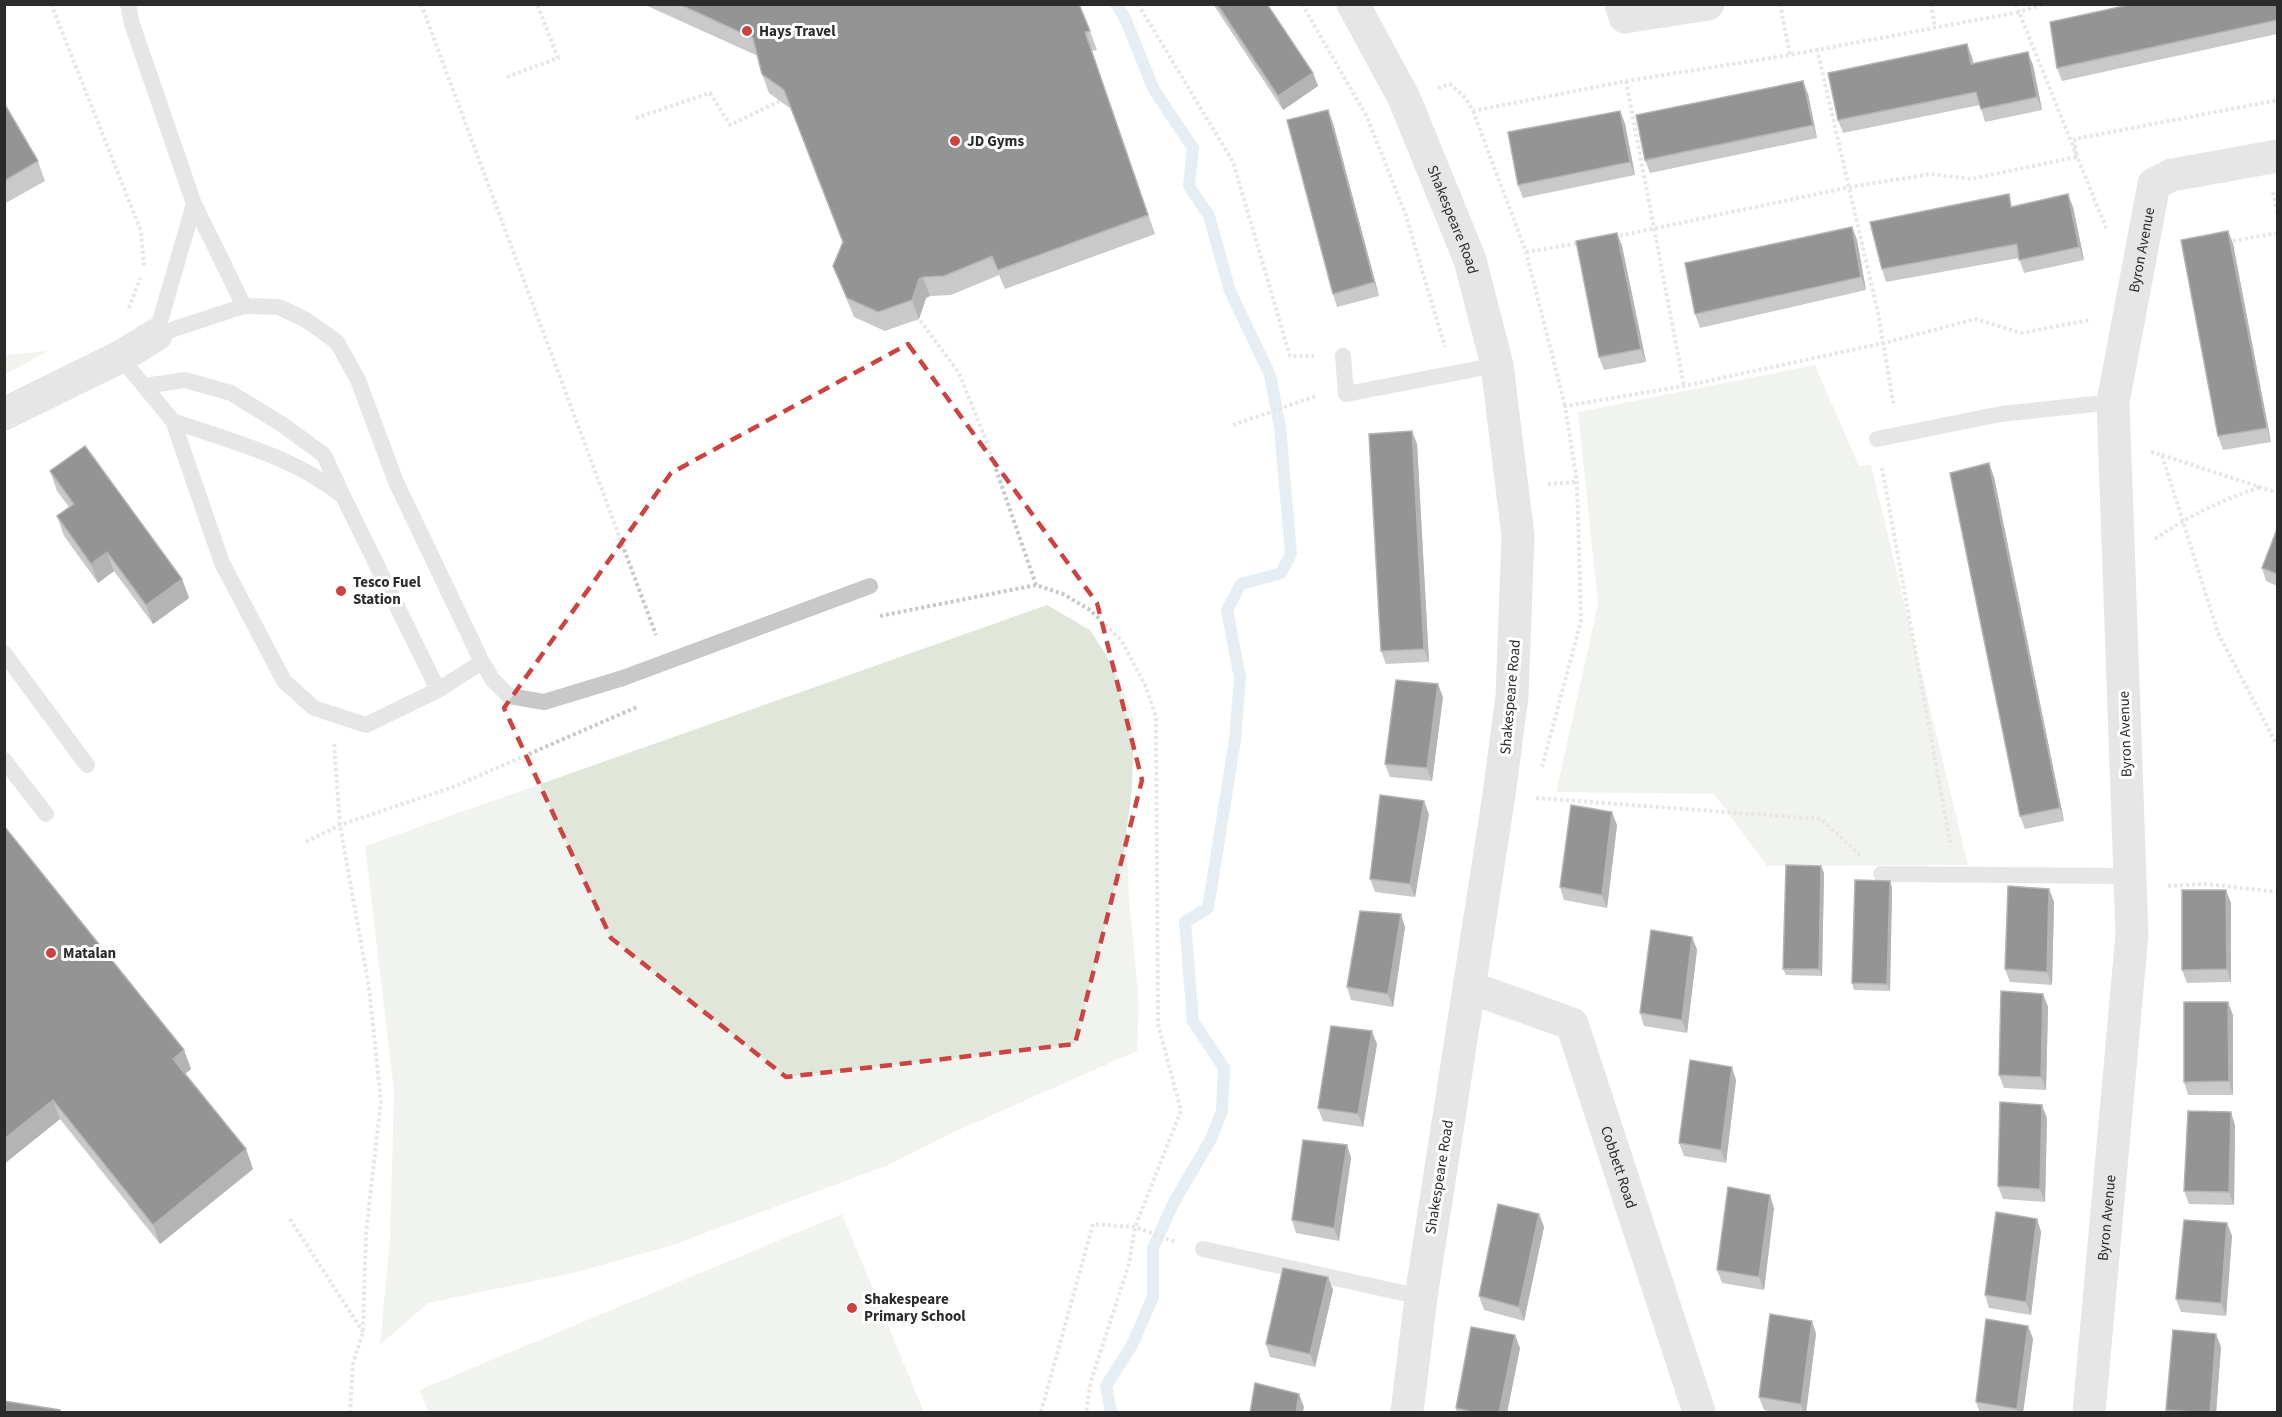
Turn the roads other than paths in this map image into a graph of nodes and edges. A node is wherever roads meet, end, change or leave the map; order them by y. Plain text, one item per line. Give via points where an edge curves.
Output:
1 (128, 4) edge
2 (1353, 4) edge
3 (1621, 4) edge
4 (1708, 4) edge
5 (2277, 156) edge
6 (194, 204) junction
7 (244, 306) junction
8 (156, 335) junction
9 (1343, 356) dead end
10 (120, 357) junction
11 (1497, 365) junction
12 (144, 386) junction
13 (2113, 402) junction
14 (4, 414) edge
15 (173, 421) junction
16 (1877, 439) dead end
17 (343, 495) junction
18 (870, 586) dead end
19 (4, 653) edge
20 (483, 662) junction
21 (438, 690) junction
22 (4, 760) edge
23 (87, 765) dead end
24 (46, 814) dead end
25 (1881, 874) road end
26 (2130, 876) junction
27 (1469, 987) junction
28 (1203, 1249) dead end
29 (1421, 1297) junction
30 (1407, 1413) edge
31 (1700, 1413) edge
32 (2089, 1413) edge

1 - 6 lane
2 - 11 street, Shakespeare Road via 1404,98 1470,260
3 - 4 street via 1625,16
5 - 13 street, Byron Avenue via 2172,175 2154,184
6 - 7 lane
6 - 8 lane
7 - 8 lane
7 - 20 lane via 279,307 337,342 358,380 396,483
8 - 10 street
9 - 11 lane via 1346,394
10 - 12 lane
10 - 14 street
11 - 27 street, Shakespeare Road via 1514,486 1517,604 1511,707
12 - 15 lane
12 - 17 lane via 185,380 231,393 324,455
13 - 16 lane via 2001,414
13 - 26 street, Byron Avenue
15 - 17 lane via 286,461 315,474
15 - 21 lane via 222,563 284,681 315,708 366,725
17 - 21 lane
18 - 20 lane via 666,662 544,702 509,696
19 - 23 lane
20 - 21 lane
22 - 24 lane
25 - 26 lane
26 - 32 street, Byron Avenue via 2132,934
27 - 29 street, Shakespeare Road
27 - 31 street, Cobbett Road via 1572,1024
28 - 29 lane
29 - 30 street, Shakespeare Road

